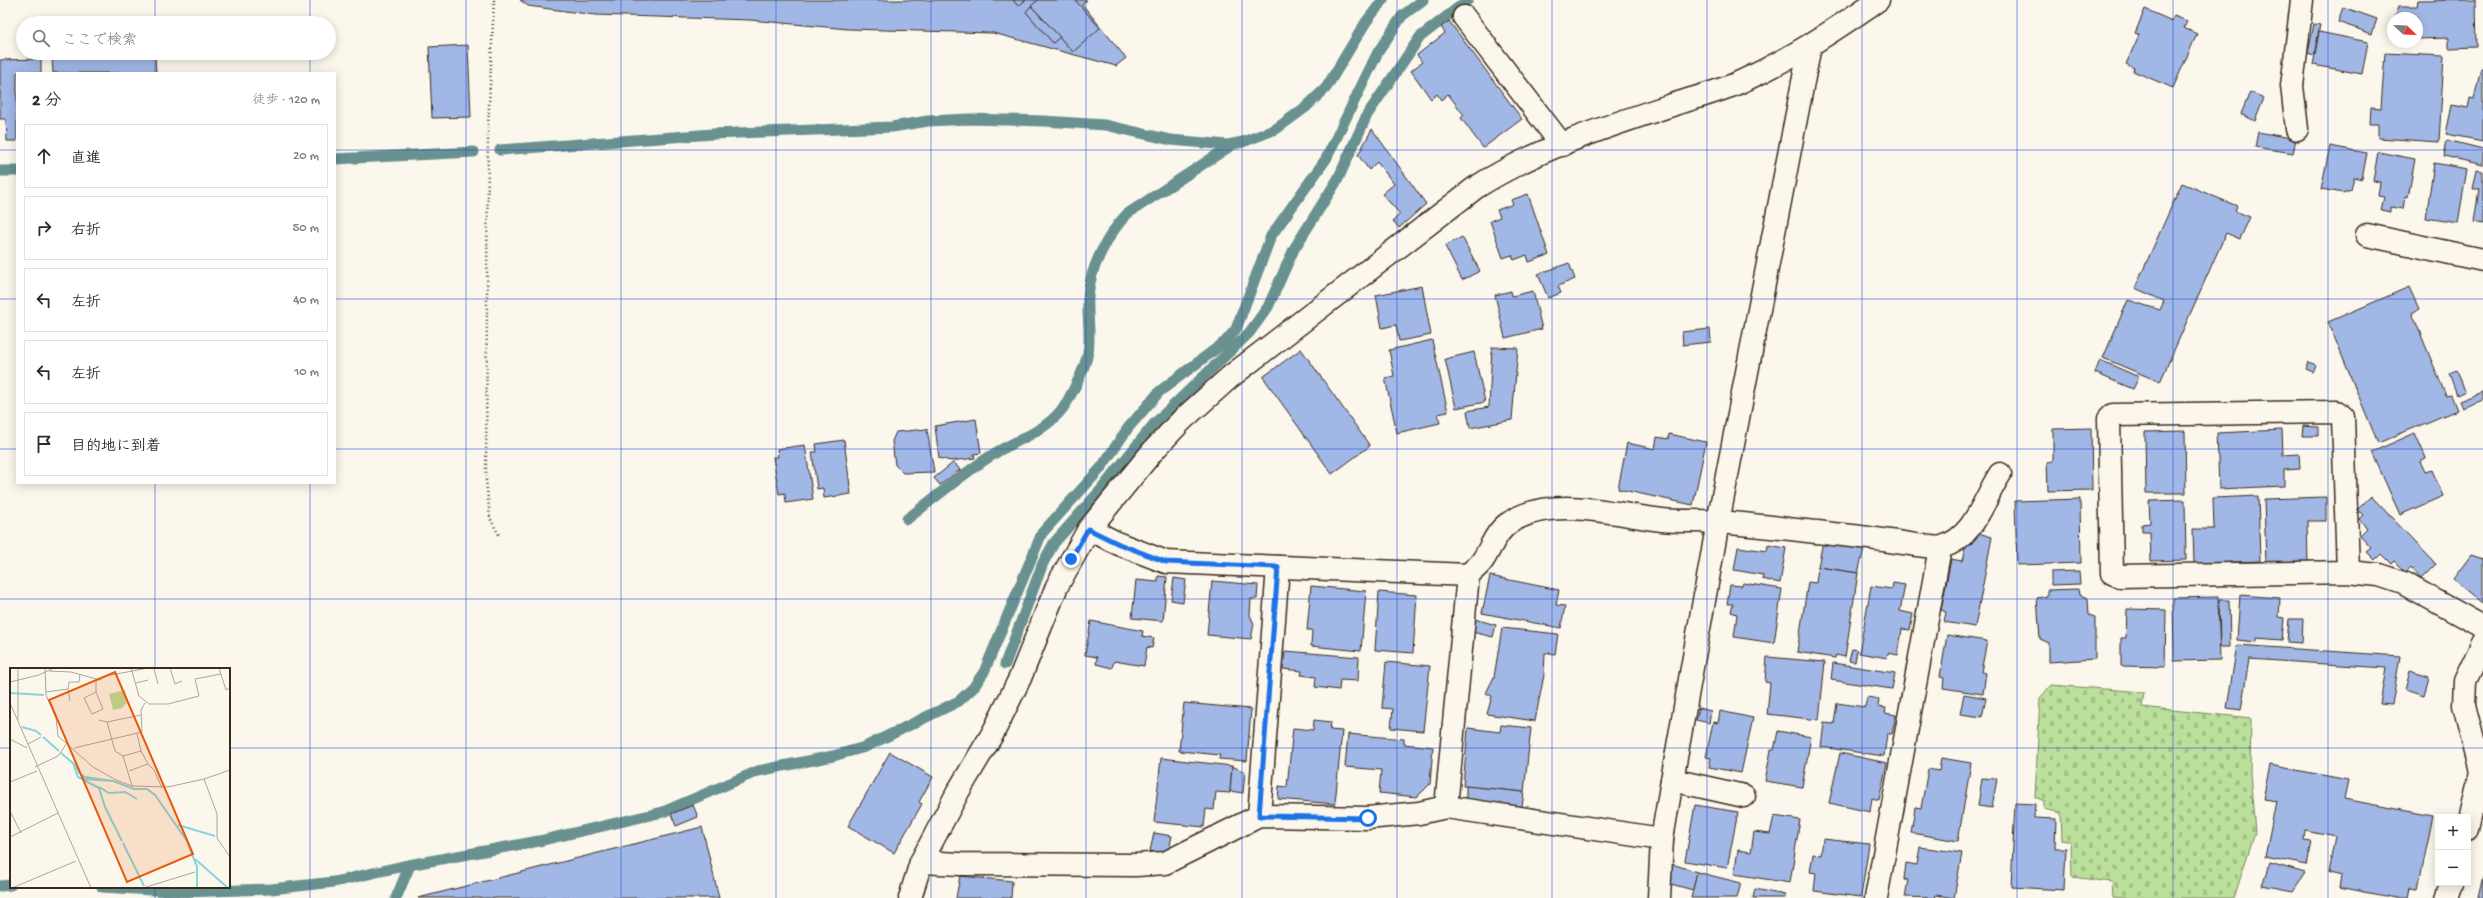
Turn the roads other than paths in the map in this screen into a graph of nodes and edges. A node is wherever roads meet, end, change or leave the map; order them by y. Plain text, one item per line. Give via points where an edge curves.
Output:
1 (1878, 0) edge
2 (2302, 0) edge
3 (1464, 17) dead end
4 (1810, 46) junction
5 (2297, 129) dead end
6 (1562, 145) junction
7 (2367, 235) dead end
8 (2483, 260) edge
9 (2000, 474) dead end
10 (1718, 522) junction
11 (1088, 529) junction
12 (1940, 548) junction
13 (1278, 567) junction
14 (2348, 572) junction
15 (1468, 575) junction
16 (2483, 627) edge
17 (2483, 643) edge
18 (1672, 780) junction
19 (1744, 796) dead end
20 (1446, 807) junction
21 (1259, 816) junction
22 (2471, 816) edge
23 (1662, 839) junction
24 (921, 862) junction
25 (2451, 886) edge
26 (910, 898) edge
27 (1659, 898) edge
28 (1876, 898) edge
29 (2447, 898) edge

1 - 4 street
2 - 5 street via 2292,86
3 - 6 street
4 - 6 street via 1736,84
4 - 10 street
6 - 11 street via 1496,174 1475,188 1230,377 1182,420 1152,452
7 - 8 street
9 - 12 street via 1976,520 1965,534
10 - 12 street
10 - 15 street via 1662,520 1584,508 1544,511 1508,523 1500,531 1482,561
10 - 18 street
11 - 13 street via 1166,562
11 - 24 street via 1057,586 1020,678 993,733
12 - 28 street
13 - 15 street
13 - 21 street
14 - 14 street via 2127,576 2112,573 2109,419 2113,415 2337,412 2342,417
14 - 16 street via 2379,575 2402,583
15 - 20 street
17 - 22 street via 2465,681 2464,705 2481,772
18 - 19 street
18 - 23 street
20 - 21 street via 1419,813 1368,818
20 - 23 street
21 - 24 street via 1165,863 1136,865
23 - 27 street
24 - 26 street
25 - 29 street

